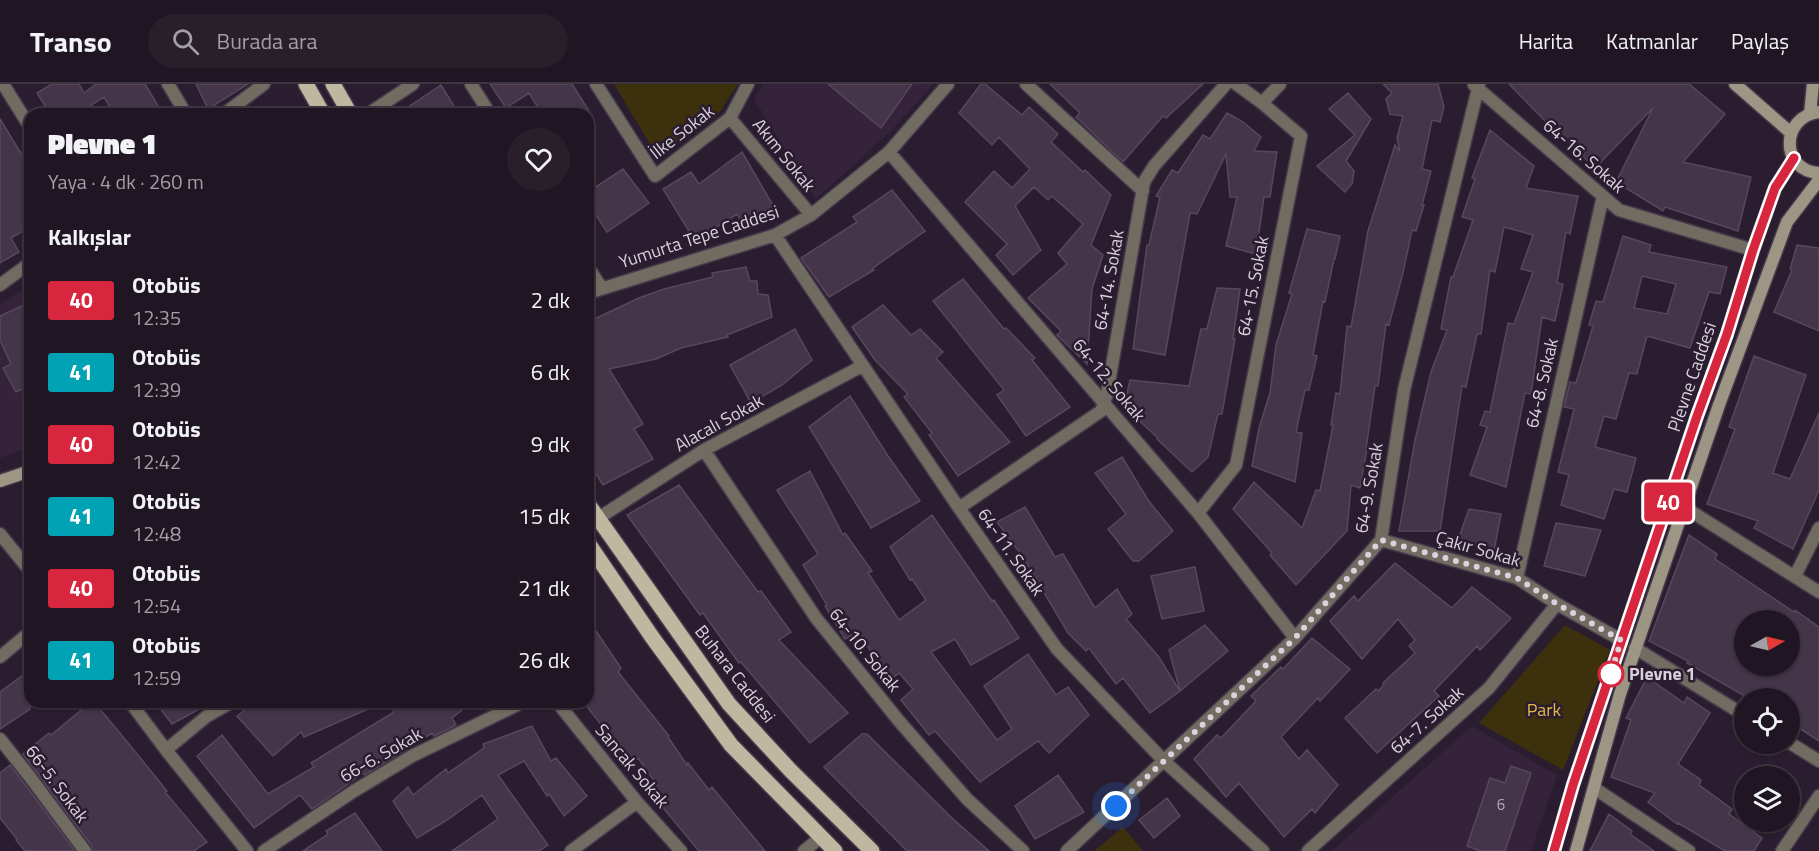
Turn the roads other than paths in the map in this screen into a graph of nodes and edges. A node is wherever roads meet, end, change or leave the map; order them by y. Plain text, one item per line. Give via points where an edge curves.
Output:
1 (3, 84) edge
2 (168, 84) edge
3 (264, 84) edge
4 (306, 84) edge
5 (333, 84) edge
6 (413, 84) edge
7 (471, 84) edge
8 (596, 84) edge
9 (748, 84) edge
10 (948, 84) edge
11 (1026, 84) edge
12 (1226, 84) edge
13 (1236, 84) edge
14 (1280, 84) edge
15 (1735, 84) edge
16 (1813, 84) edge
17 (1477, 85) edge
18 (1262, 103) junction
19 (182, 108) edge
20 (232, 108) edge
21 (320, 108) edge
22 (347, 108) edge
23 (377, 108) edge
24 (486, 108) edge
25 (1814, 113) edge
26 (24, 117) edge
27 (730, 118) junction
28 (1791, 133) junction
29 (889, 152) junction
30 (1794, 158) junction
31 (1819, 173) edge
32 (1819, 180) edge
33 (1143, 191) junction
34 (1603, 196) junction
35 (811, 215) junction
36 (775, 235) junction
37 (1753, 250) junction
38 (24, 267) edge
39 (594, 277) edge
40 (0, 285) edge
41 (601, 288) junction
42 (594, 291) edge
43 (862, 366) junction
44 (1104, 402) junction
45 (704, 450) junction
46 (24, 473) edge
47 (0, 481) edge
48 (1684, 507) junction
49 (959, 508) junction
50 (1198, 513) junction
51 (594, 514) edge
52 (597, 519) junction
53 (1819, 528) edge
54 (0, 534) edge
55 (1381, 540) junction
56 (594, 552) edge
57 (24, 564) edge
58 (1795, 576) junction
59 (1517, 578) junction
60 (1819, 592) edge
61 (1557, 604) junction
62 (24, 637) edge
63 (1295, 638) junction
64 (1621, 640) junction
65 (1635, 648) junction
66 (0, 657) edge
67 (134, 708) edge
68 (221, 708) edge
69 (511, 708) edge
70 (562, 708) edge
71 (1734, 709) edge
72 (0, 740) edge
73 (1800, 749) edge
74 (166, 750) junction
75 (1164, 761) junction
76 (1819, 761) edge
77 (1594, 788) junction
78 (1819, 796) edge
79 (637, 802) junction
80 (821, 837) junction
81 (85, 851) edge
82 (247, 851) edge
83 (264, 851) edge
84 (571, 851) edge
85 (681, 851) edge
86 (804, 851) edge
87 (835, 851) edge
88 (873, 851) edge
89 (1023, 851) edge
90 (1067, 851) edge
91 (1263, 851) edge
92 (1308, 851) edge
93 (1554, 851) edge
94 (1576, 851) edge
95 (1689, 851) edge
96 (1782, 851) edge

1 - 26 street
2 - 19 street
3 - 20 street
4 - 21 main road
5 - 22 main road
6 - 23 street
7 - 24 street
8 - 27 street, İlke Sokak via 655,176
9 - 27 street, İlke Sokak
10 - 29 street, Yumurta Tepe Caddesi
11 - 33 street
12 - 33 street, 64-14. Sokak via 1154,166
13 - 18 street, 64-15. Sokak
14 - 18 street
15 - 28 street
16 - 25 street
17 - 34 street, 64-16. Sokak
17 - 55 street, 64-9. Sokak via 1404,390
18 - 50 street, 64-15. Sokak via 1301,136 1236,465
25 - 28 street via 1799,121
27 - 35 street, Akım Sokak
28 - 30 street
29 - 35 street, Yumurta Tepe Caddesi
29 - 44 street, 64-12. Sokak
30 - 31 street via 1804,169
30 - 37 street, Plevne Caddesi via 1775,188
32 - 48 street, Plevne Caddesi via 1787,222
33 - 44 street, 64-14. Sokak
34 - 37 street, 64-16. Sokak via 1618,210
34 - 59 street, 64-8. Sokak
35 - 36 street, Yumurta Tepe Caddesi
36 - 41 street, Yumurta Tepe Caddesi
36 - 43 street, 64-11. Sokak
37 - 64 street, Plevne Caddesi
38 - 40 street
39 - 41 street
41 - 42 street, Yumurta Tepe Caddesi
43 - 45 street, Alacalı Sokak
43 - 49 street, 64-11. Sokak
44 - 49 street via 1101,411
44 - 50 street, 64-12. Sokak
45 - 52 street, Alacalı Sokak
45 - 89 street, 64-10. Sokak via 816,618 966,799
46 - 47 street
48 - 58 street
48 - 65 street, Plevne Caddesi
49 - 75 street, 64-11. Sokak via 1057,649
50 - 63 street, 64-12. Sokak
51 - 52 main road, Buhara Caddesi
52 - 88 main road, Buhara Caddesi via 729,705
53 - 58 street
54 - 57 street
55 - 59 street, Çakır Sokak
55 - 63 street, 64-9. Sokak
56 - 80 main road via 731,745
58 - 60 street
59 - 61 street, Çakır Sokak
61 - 64 street, Çakır Sokak
61 - 92 street, 64-7. Sokak via 1489,688
62 - 66 street
63 - 75 street, 64-9. Sokak
64 - 93 street, Plevne Caddesi
65 - 71 street
65 - 77 street, Plevne Caddesi
67 - 74 street
68 - 74 street
69 - 83 street, 66-6. Sokak via 412,756
70 - 79 street, Sancak Sokak
72 - 81 street, 66-5. Sokak
73 - 76 street
74 - 82 street
75 - 90 street, 64-9. Sokak
75 - 91 street, 64-11. Sokak
77 - 94 street, Plevne Caddesi
77 - 95 street
78 - 96 street
79 - 84 street
79 - 85 street, Sancak Sokak
80 - 86 street
80 - 87 main road

